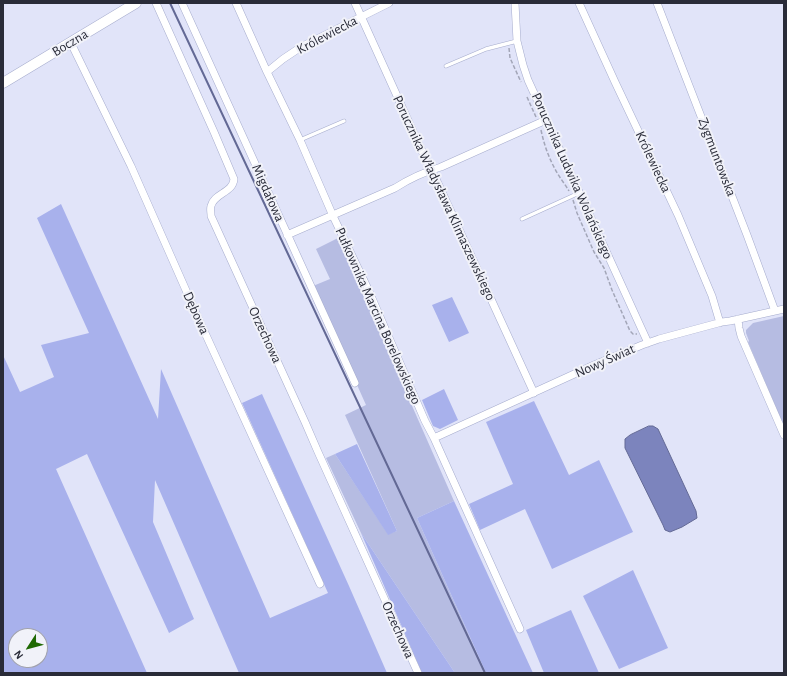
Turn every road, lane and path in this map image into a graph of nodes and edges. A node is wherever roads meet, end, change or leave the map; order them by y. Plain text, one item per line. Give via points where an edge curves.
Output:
1 (136, 3) edge
2 (156, 3) edge
3 (182, 3) edge
4 (236, 3) edge
5 (355, 3) edge
6 (389, 3) edge
7 (515, 3) edge
8 (579, 3) edge
9 (657, 3) edge
10 (361, 17) junction
11 (517, 41) junction
12 (71, 42) junction
13 (446, 66) dead end
14 (267, 72) junction
15 (3, 83) edge
16 (546, 120) junction
17 (344, 121) dead end
18 (300, 140) junction
19 (432, 170) junction
20 (580, 193) junction
21 (333, 216) junction
22 (522, 220) dead end
23 (287, 235) junction
24 (784, 310) edge
25 (775, 311) junction
26 (738, 319) junction
27 (720, 323) junction
28 (648, 343) junction
29 (354, 383) dead end
30 (534, 393) junction
31 (784, 435) edge
32 (434, 438) junction
33 (320, 584) dead end
34 (520, 630) dead end
35 (418, 673) edge

1 - 12 street, Boczna
2 - 35 street, Orzechowa via 234,179 233,185 214,200 211,205 211,216
3 - 23 street, Migdałowa
4 - 14 street, Pułkownika Marcina Borelowskiego
5 - 10 street, Porucznika Władysława Klimaszewskiego
6 - 10 street, Królewiecka
7 - 11 street, Porucznika Ludwika Wolańskiego
8 - 27 street, Królewiecka via 678,215 712,296
9 - 25 street, Zygmuntowska
10 - 14 street, Królewiecka via 301,47
10 - 19 street, Porucznika Władysława Klimaszewskiego
11 - 13 lane via 486,49
11 - 16 street, Porucznika Ludwika Wolańskiego via 525,72
12 - 15 street, Boczna
12 - 33 street, Dębowa via 131,166
14 - 18 street, Pułkownika Marcina Borelowskiego
16 - 19 street
16 - 20 street, Porucznika Ludwika Wolańskiego
17 - 18 lane
18 - 21 street, Pułkownika Marcina Borelowskiego
19 - 21 street
19 - 30 street, Porucznika Władysława Klimaszewskiego
20 - 22 lane
20 - 28 street, Porucznika Ludwika Wolańskiego
21 - 23 street
21 - 32 street, Pułkownika Marcina Borelowskiego
23 - 29 street, Migdałowa
24 - 25 street, Nowy Świat
25 - 26 street, Nowy Świat
26 - 27 street, Nowy Świat
26 - 31 street via 741,336
27 - 28 street, Nowy Świat
28 - 30 street, Nowy Świat
30 - 32 street, Nowy Świat
32 - 34 street, Pułkownika Marcina Borelowskiego

